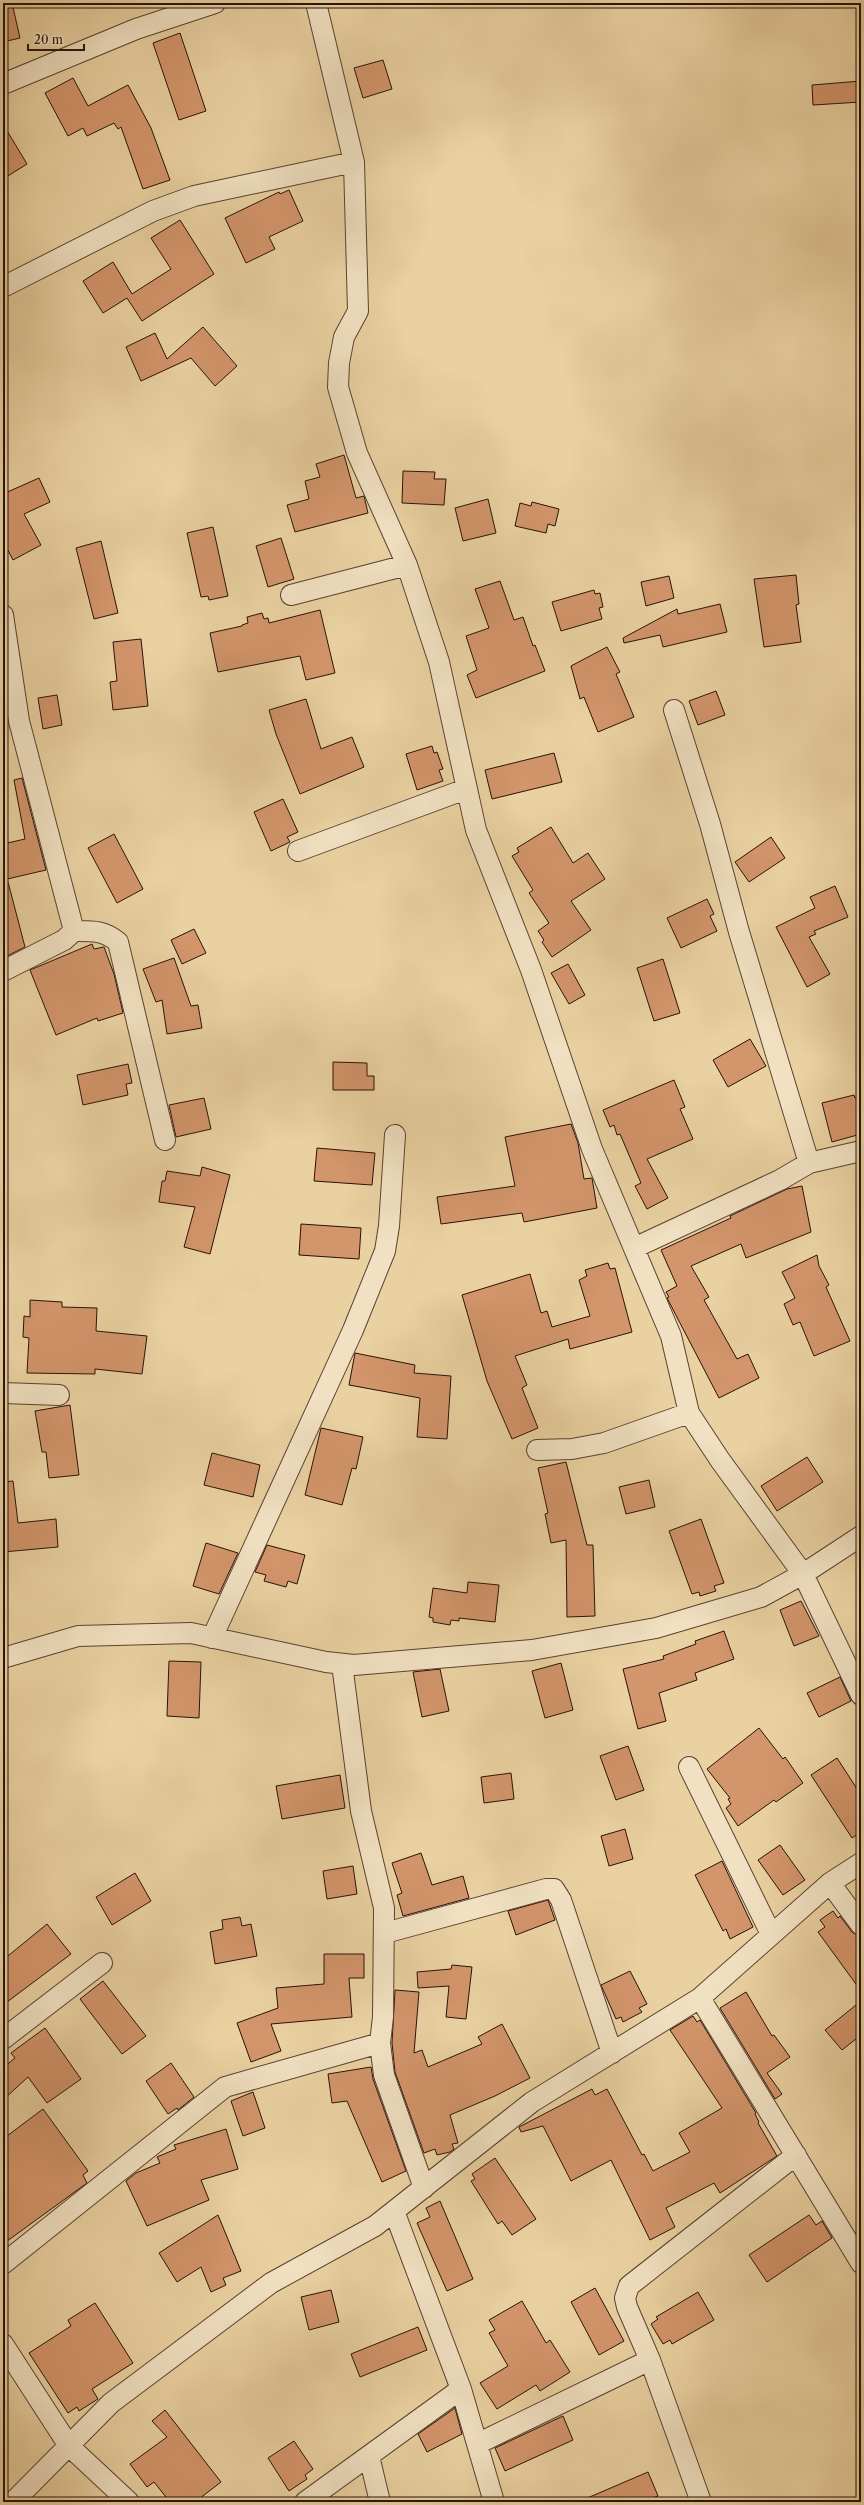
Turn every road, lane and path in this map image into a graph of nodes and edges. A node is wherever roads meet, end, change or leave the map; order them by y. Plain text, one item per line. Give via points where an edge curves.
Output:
1 (215, 3) edge
2 (316, 3) edge
3 (3, 84) edge
4 (354, 162) junction
5 (3, 287) edge
6 (407, 565) junction
7 (291, 595) dead end
8 (3, 615) edge
9 (674, 710) dead end
10 (466, 789) junction
11 (298, 851) dead end
12 (74, 931) junction
13 (3, 971) edge
14 (395, 1135) dead end
15 (165, 1140) dead end
16 (861, 1151) edge
17 (809, 1163) junction
18 (634, 1248) junction
19 (3, 1393) edge
20 (59, 1395) dead end
21 (689, 1413) junction
22 (537, 1450) dead end
23 (861, 1536) edge
24 (803, 1574) junction
25 (212, 1638) junction
26 (3, 1658) edge
27 (342, 1664) junction
28 (861, 1695) edge
29 (689, 1767) dead end
30 (861, 1863) edge
31 (830, 1883) junction
32 (861, 1925) edge
33 (385, 1933) junction
34 (771, 1934) junction
35 (102, 1963) dead end
36 (700, 1998) junction
37 (3, 2039) edge
38 (380, 2043) junction
39 (612, 2053) junction
40 (796, 2155) junction
41 (424, 2188) junction
42 (394, 2211) junction
43 (3, 2264) edge
44 (861, 2264) edge
45 (3, 2344) edge
46 (650, 2360) junction
47 (461, 2389) junction
48 (477, 2444) junction
49 (68, 2446) junction
50 (369, 2456) junction
51 (14, 2502) edge
52 (128, 2502) edge
53 (305, 2502) edge
54 (380, 2502) edge
55 (494, 2502) edge
56 (701, 2502) edge

1 - 3 street via 136,29
2 - 4 street
4 - 5 street via 194,196 153,211
4 - 6 street via 358,311 344,337 338,387 358,453
6 - 7 street
6 - 10 street via 439,662
8 - 12 street via 19,721
9 - 17 street
10 - 11 street
10 - 18 street via 476,830 531,970 592,1149
12 - 13 street via 64,940
12 - 15 street via 97,930 118,942
14 - 25 street via 385,1251 346,1345
16 - 17 street
17 - 18 street via 780,1180
18 - 21 street via 671,1336
19 - 20 street
21 - 22 street via 604,1443 572,1449
21 - 24 street
23 - 24 street
24 - 27 street via 760,1597 656,1628 532,1650
24 - 28 street
25 - 26 street via 191,1633 78,1636
25 - 27 street
27 - 33 street via 361,1811 384,1908
29 - 34 street
30 - 31 street
31 - 32 street
31 - 34 street
33 - 38 street via 384,2017
33 - 39 street via 546,1889 554,1889 561,1900
34 - 36 street
35 - 37 street
36 - 39 street
36 - 40 street
38 - 41 street via 384,2075
38 - 43 street via 225,2087
39 - 41 street via 532,2102
40 - 44 street
40 - 46 street via 629,2286 625,2298 627,2307
41 - 42 street
42 - 47 street
42 - 49 street via 376,2226 271,2283 111,2403
45 - 49 street
46 - 48 street
46 - 56 street
47 - 48 street
47 - 50 street
48 - 55 street
49 - 51 street
49 - 52 street
50 - 53 street
50 - 54 street

